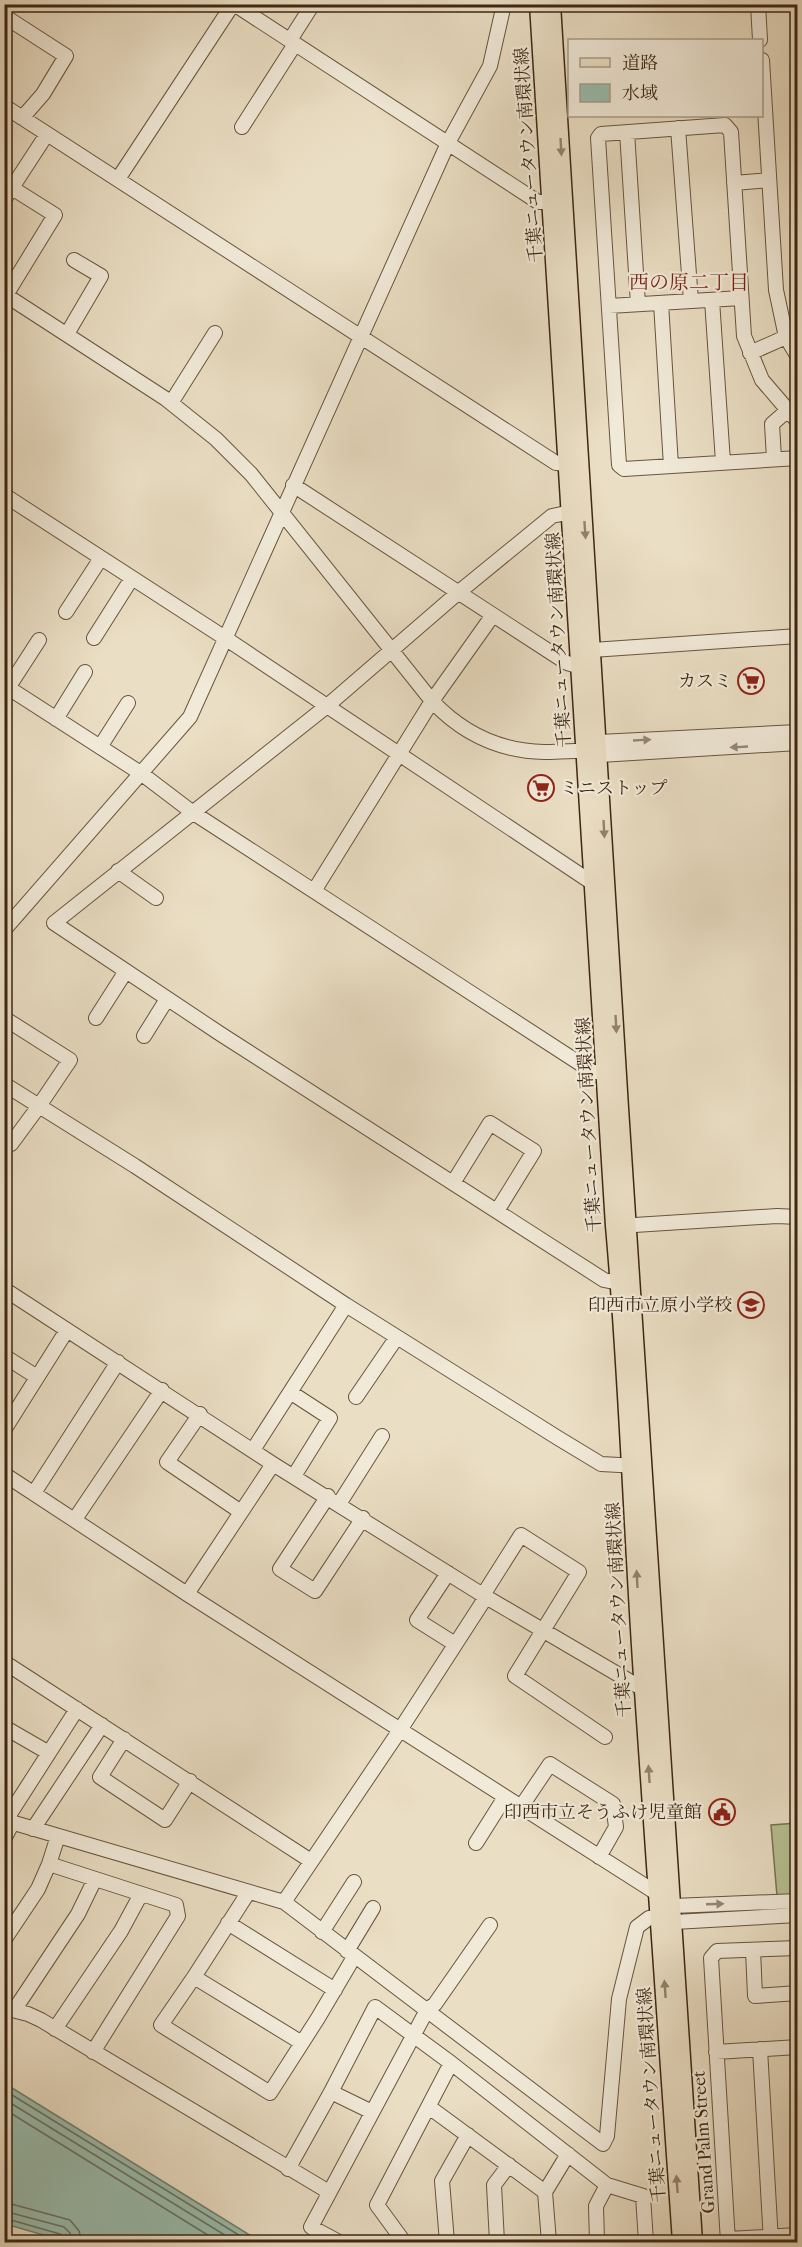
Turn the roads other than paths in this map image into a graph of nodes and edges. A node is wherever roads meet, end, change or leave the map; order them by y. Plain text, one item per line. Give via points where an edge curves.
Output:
1 (234, 4) edge
2 (313, 4) edge
3 (504, 4) edge
4 (538, 4) edge
5 (552, 4) edge
6 (762, 6) edge
7 (4, 16) edge
8 (760, 39) edge
9 (292, 42) junction
10 (763, 77) edge
11 (4, 106) edge
12 (22, 118) junction
13 (242, 127) dead end
14 (678, 128) junction
15 (627, 132) junction
16 (47, 134) junction
17 (448, 143) junction
18 (118, 179) junction
19 (769, 180) junction
20 (734, 183) junction
21 (8, 194) edge
22 (551, 202) junction
23 (74, 260) dead end
24 (5, 295) edge
25 (741, 298) junction
26 (712, 300) junction
27 (691, 301) junction
28 (661, 303) junction
29 (638, 304) junction
30 (609, 306) junction
31 (215, 333) dead end
32 (67, 334) junction
33 (361, 336) junction
34 (786, 336) junction
35 (750, 353) junction
36 (798, 357) edge
37 (171, 403) junction
38 (788, 410) junction
39 (798, 422) edge
40 (798, 458) edge
41 (774, 459) junction
42 (723, 462) junction
43 (568, 464) junction
44 (671, 466) junction
45 (293, 485) junction
46 (7, 502) edge
47 (571, 512) junction
48 (281, 513) junction
49 (101, 558) junction
50 (132, 578) junction
51 (459, 592) junction
52 (66, 612) dead end
53 (493, 615) junction
54 (798, 636) edge
55 (93, 638) dead end
56 (225, 638) junction
57 (39, 640) dead end
58 (391, 650) junction
59 (592, 650) junction
60 (580, 667) junction
61 (85, 672) dead end
62 (6, 686) edge
63 (432, 701) junction
64 (128, 704) dead end
65 (327, 706) junction
66 (56, 719) junction
67 (798, 732) edge
68 (798, 743) edge
69 (100, 747) junction
70 (595, 749) junction
71 (398, 755) junction
72 (142, 774) junction
73 (192, 812) junction
74 (118, 871) junction
75 (594, 880) junction
76 (314, 891) junction
77 (156, 898) dead end
78 (4, 930) edge
79 (126, 971) junction
80 (167, 999) junction
81 (4, 1018) edge
82 (96, 1018) dead end
83 (144, 1036) dead end
84 (605, 1072) junction
85 (4, 1084) edge
86 (39, 1106) junction
87 (4, 1145) edge
88 (453, 1183) junction
89 (496, 1211) junction
90 (798, 1217) edge
91 (621, 1226) junction
92 (619, 1283) junction
93 (4, 1289) edge
94 (346, 1305) junction
95 (67, 1330) junction
96 (397, 1337) junction
97 (4, 1356) edge
98 (118, 1362) junction
99 (38, 1377) junction
100 (162, 1390) junction
101 (290, 1392) junction
102 (356, 1397) dead end
103 (200, 1414) junction
104 (4, 1430) edge
105 (382, 1436) dead end
106 (253, 1450) junction
107 (273, 1464) junction
108 (637, 1466) junction
109 (4, 1474) edge
110 (294, 1476) junction
111 (34, 1493) junction
112 (334, 1500) junction
113 (241, 1512) junction
114 (363, 1518) junction
115 (75, 1519) junction
116 (448, 1573) junction
117 (187, 1594) junction
118 (484, 1596) junction
119 (542, 1632) junction
120 (455, 1644) junction
121 (4, 1662) edge
122 (643, 1689) junction
123 (77, 1708) junction
124 (102, 1725) junction
125 (4, 1727) edge
126 (400, 1730) junction
127 (605, 1737) dead end
128 (124, 1739) junction
129 (49, 1753) junction
130 (190, 1781) junction
131 (505, 1797) junction
132 (521, 1807) junction
133 (8, 1821) edge
134 (33, 1828) junction
135 (58, 1836) junction
136 (4, 1839) edge
137 (476, 1843) dead end
138 (599, 1857) junction
139 (311, 1862) junction
140 (49, 1864) junction
141 (95, 1879) junction
142 (354, 1882) dead end
143 (248, 1893) junction
144 (141, 1894) junction
145 (658, 1894) junction
146 (798, 1901) edge
147 (284, 1902) junction
148 (373, 1908) dead end
149 (669, 1915) junction
150 (798, 1915) edge
151 (228, 1923) junction
152 (490, 1925) dead end
153 (322, 1932) junction
154 (4, 1940) edge
155 (798, 1948) edge
156 (753, 1950) junction
157 (351, 1954) junction
158 (194, 1977) junction
159 (334, 1990) junction
160 (798, 1993) edge
161 (10, 2008) edge
162 (427, 2010) junction
163 (55, 2029) junction
164 (413, 2035) junction
165 (302, 2043) junction
166 (798, 2047) edge
167 (760, 2049) junction
168 (93, 2052) junction
169 (716, 2052) junction
170 (451, 2063) junction
171 (331, 2092) junction
172 (429, 2107) junction
173 (372, 2112) junction
174 (468, 2135) junction
175 (568, 2154) junction
176 (509, 2166) junction
177 (288, 2169) junction
178 (607, 2185) junction
179 (329, 2192) junction
180 (545, 2192) junction
181 (798, 2235) edge
182 (771, 2239) edge
183 (728, 2241) edge
184 (339, 2242) edge
185 (404, 2242) edge
186 (447, 2242) edge
187 (497, 2242) edge
188 (549, 2242) edge
189 (597, 2242) edge
190 (646, 2242) edge
191 (681, 2242) edge
192 (694, 2242) edge

1 - 9 street
1 - 18 street
2 - 9 street
3 - 17 street via 490,66
4 - 22 main road, 千葉ニュータウン南環状線
5 -> 59 main road, 千葉ニュータウン南環状線
6 - 8 street
7 - 12 street via 66,56 43,94
9 - 13 street
9 - 17 street
10 - 19 street
11 - 12 street
12 - 16 street
14 - 15 street
14 - 20 street via 729,128
14 - 27 street
15 - 29 street
15 - 30 street via 602,134 598,138
16 - 18 street
16 - 21 street
17 - 22 street via 538,202
17 - 33 street
18 - 33 street
19 - 20 street
19 - 34 street via 777,290
20 - 25 street
21 - 24 street via 55,215
22 - 43 main road, 千葉ニュータウン南環状線
23 - 32 street via 101,276
24 - 32 street
25 - 26 street
25 - 35 street via 744,336
26 - 27 street
26 - 42 street
27 - 28 street
28 - 29 street
28 - 44 street
29 - 30 street
30 - 44 street via 619,465 624,469
31 - 37 street
32 - 37 street
33 - 43 street via 556,463
33 - 45 street
34 - 35 street
34 - 36 street
35 - 38 street via 762,380
37 - 48 street via 216,439 251,474
38 - 39 street
38 - 41 street via 772,424
40 - 41 street
41 - 42 street
42 - 44 street
43 - 47 main road, 千葉ニュータウン南環状線
45 - 48 street
45 - 51 street
46 - 49 street
47 - 51 street via 556,513
47 - 60 main road, 千葉ニュータウン南環状線
48 - 56 street
48 - 58 street
49 - 50 street
49 - 52 street
50 - 55 street
50 - 56 street
51 - 53 street
51 - 58 street
53 - 60 street via 567,663
53 - 63 street
54 - 59 street
56 - 65 street
56 - 72 street via 190,717
57 - 62 street
58 - 63 street
58 - 65 street
59 - 70 main road, 千葉ニュータウン南環状線
60 - 70 main road, 千葉ニュータウン南環状線
61 - 66 street
62 - 66 street
63 - 70 street via 457,724 492,743 555,752
63 - 71 street
64 - 69 street
65 - 71 street
65 - 73 street
66 - 69 street
70 -> 67 street
68 -> 70 street
69 - 72 street
70 - 75 main road, 千葉ニュータウン南環状線
70 -> 91 main road, 千葉ニュータウン南環状線
71 - 75 street via 588,880
71 - 76 street
72 - 73 street
72 - 78 street
73 - 74 street
73 - 76 street
74 - 77 street
74 - 79 street via 54,924
75 - 84 main road, 千葉ニュータウン南環状線
76 - 84 street via 593,1072
79 - 80 street
79 - 82 street
80 - 83 street
80 - 88 street
81 - 86 street via 70,1060
84 - 91 main road, 千葉ニュータウン南環状線
85 - 86 street
86 - 87 street via 11,1143
86 - 94 street
88 - 89 street
88 - 89 street via 490,1123 534,1150
89 - 92 street via 604,1280
90 - 91 street
91 - 92 main road, 千葉ニュータウン南環状線
91 - 108 main road, 千葉ニュータウン南環状線
92 - 108 main road, 千葉ニュータウン南環状線
93 - 95 street
94 - 96 street
94 - 101 street
95 - 98 street
95 - 99 street
96 - 102 street
96 - 108 street via 601,1464
97 - 99 street
98 - 100 street
98 - 111 street
99 - 104 street
100 - 103 street
100 - 115 street
101 - 106 street
101 - 110 street via 330,1418
103 - 106 street
103 - 113 street via 167,1462
105 - 112 street
106 - 107 street
107 - 110 street
107 - 113 street
122 -> 108 main road, 千葉ニュータウン南環状線
108 - 149 main road, 千葉ニュータウン南環状線
109 - 111 street
110 - 112 street
111 - 115 street
112 - 114 street
112 - 114 street via 279,1569 315,1591
113 - 117 street
114 - 116 street
115 - 117 street
116 - 118 street
116 - 120 street via 417,1620
117 - 126 street
118 - 119 street
118 - 119 street via 521,1535 579,1572
118 - 120 street
119 - 122 street
119 - 127 street via 515,1676
120 - 126 street
121 - 123 street
145 -> 122 main road, 千葉ニュータウン南環状線
123 - 124 street
123 - 129 street
124 - 128 street
124 - 134 street
125 - 129 street
126 - 131 street
126 - 139 street
128 - 130 street
128 - 130 street via 100,1778 165,1820
129 - 133 street
130 - 139 street
131 - 132 street
131 - 137 street
132 - 138 street
132 - 138 street via 550,1764 613,1804 616,1827
133 - 134 street
133 - 136 street
134 - 135 street
135 - 140 street
135 - 143 street
138 - 145 street
139 - 147 street
140 - 141 street
140 - 154 street via 38,1889
141 - 144 street
141 - 161 street via 78,1914
142 - 153 street
143 - 147 street
143 - 151 street
144 - 163 street via 121,1931
144 - 168 street via 176,1905 178,1916
145 - 149 main road, 千葉ニュータウン南環状線
149 -> 146 street
147 - 153 street
148 - 157 street
149 - 150 street
149 - 162 street via 649,1918 637,1927 620,1999 607,2136 603,2144
191 -> 149 main road, 千葉ニュータウン南環状線
149 - 192 main road, 千葉ニュータウン南環状線
151 - 158 street
151 - 159 street
152 - 162 street
153 - 157 street
155 - 156 street
156 - 160 street via 755,1996
156 - 169 street via 717,1951 711,1958
157 - 159 street
157 - 162 street
158 - 165 street
158 - 165 street via 161,2025 270,2093
159 - 165 street
161 - 163 street via 28,2013
162 - 164 street
163 - 168 street
164 - 170 street
164 - 171 street via 375,2007
164 - 173 street
166 - 167 street, Grand Palm Street
167 - 169 street, Grand Palm Street
167 - 182 street
168 - 177 street
169 - 183 street, Grand Palm Street
170 - 172 street
170 - 175 street
171 - 173 street
171 - 177 street
172 - 174 street
172 - 185 street via 377,2205
173 - 179 street
174 - 176 street
174 - 186 street via 442,2181
175 - 178 street
175 - 180 street
176 - 180 street
176 - 187 street via 494,2185
177 - 179 street
178 - 189 street via 596,2206
178 - 190 street via 643,2196
179 - 184 street via 311,2227
180 - 188 street
181 - 182 street, Grand Palm Street
182 - 183 street, Grand Palm Street

